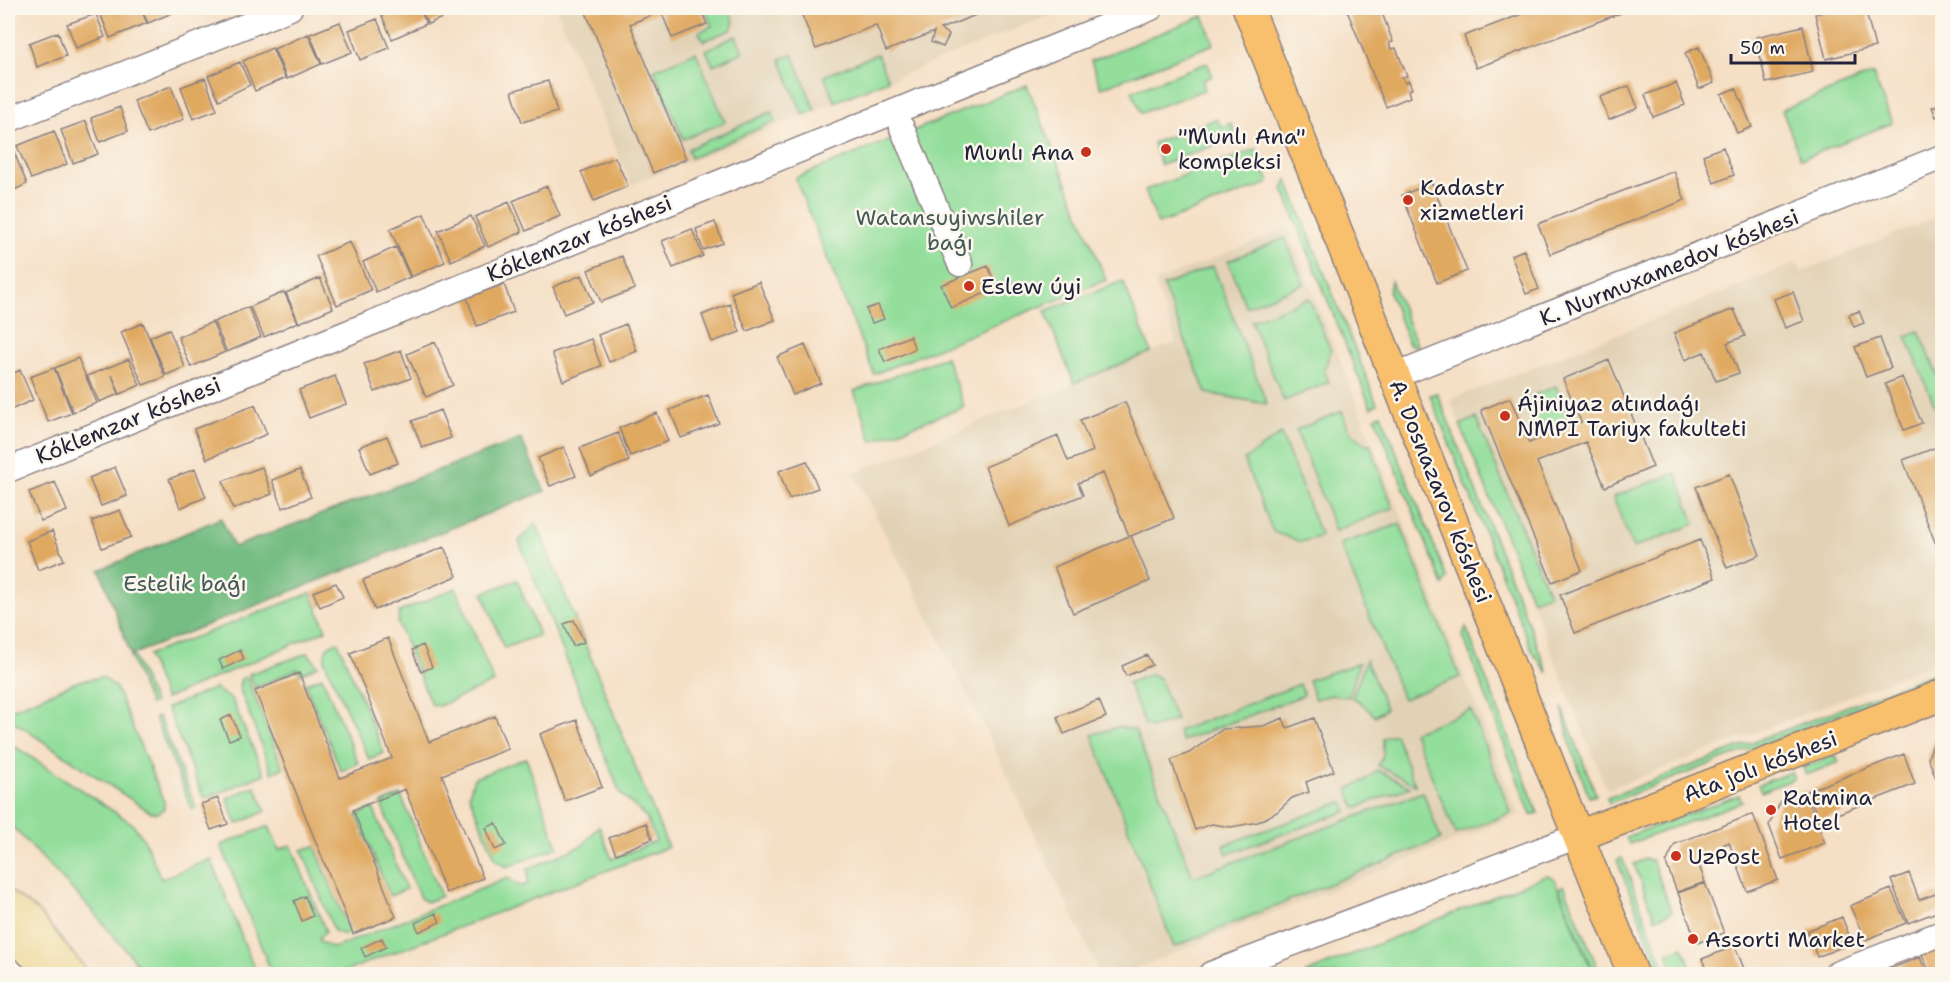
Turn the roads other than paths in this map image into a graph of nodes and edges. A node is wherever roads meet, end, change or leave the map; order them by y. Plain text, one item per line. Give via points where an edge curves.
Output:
1 (290, 8) edge
2 (1151, 8) edge
3 (1248, 8) edge
4 (8, 120) edge
5 (902, 128) dead end
6 (1942, 157) edge
7 (960, 264) dead end
8 (1395, 376) junction
9 (8, 470) edge
10 (1942, 695) edge
11 (1578, 836) junction
12 (1942, 933) edge
13 (8, 970) edge
14 (13, 975) edge
15 (1211, 975) edge
16 (1633, 975) edge
17 (1836, 975) edge

1 - 4 street
2 - 9 street, Kóklemzar kóshesi
3 - 8 main road, A. Dosnazarov kóshesi
5 - 7 street
6 - 8 street, K. Nurmuxamedov kóshesi
8 - 11 main road, A. Dosnazarov kóshesi
10 - 11 main road, Ata jolı kóshesi
11 - 15 street
11 - 16 main road, A. Dosnazarov kóshesi
12 - 17 street
13 - 14 street

